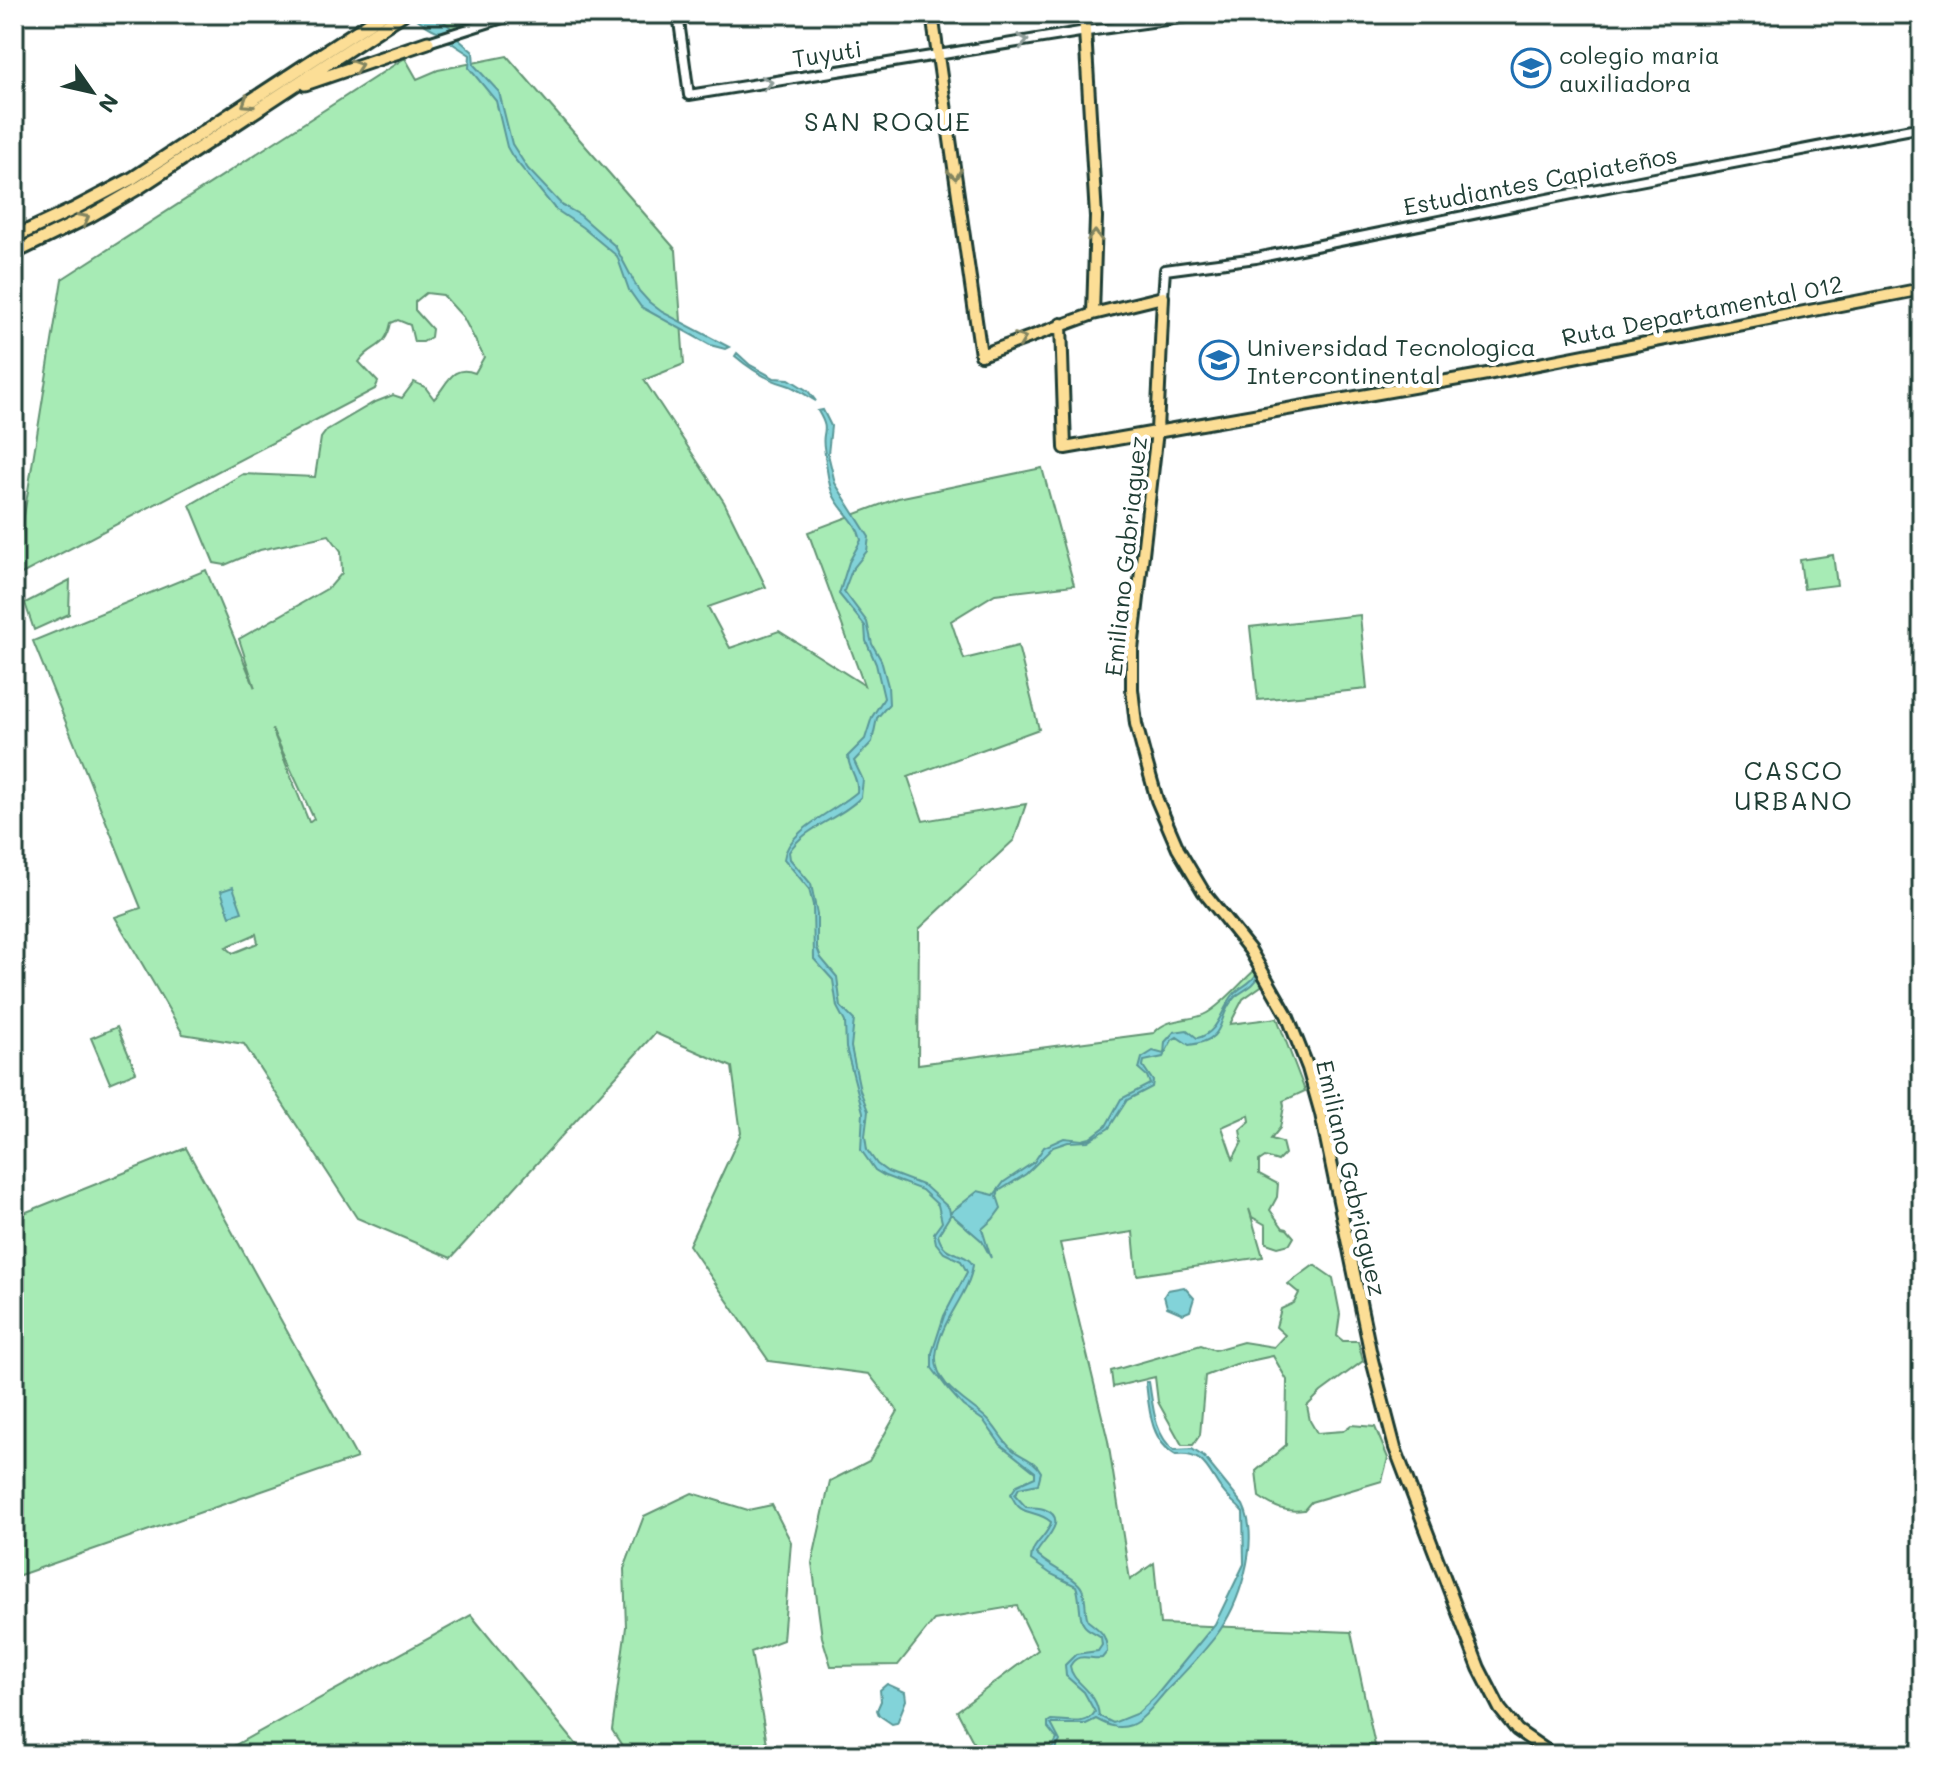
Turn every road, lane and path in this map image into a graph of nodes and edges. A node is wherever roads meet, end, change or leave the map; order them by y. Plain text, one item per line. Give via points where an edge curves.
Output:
1 (383, 14) edge
2 (403, 14) edge
3 (515, 14) edge
4 (678, 14) edge
5 (932, 14) edge
6 (1084, 14) edge
7 (1208, 14) edge
8 (1086, 31) junction
9 (428, 42) joint
10 (938, 54) junction
11 (286, 91) junction
12 (1922, 127) edge
13 (14, 237) edge
14 (14, 253) edge
15 (1165, 270) joint
16 (1922, 289) edge
17 (1163, 297) junction
18 (1093, 314) junction
19 (1061, 324) junction
20 (1157, 431) junction
21 (1553, 1755) edge

1 -> 13 highway via 133,178
2 - 11 highway
3 - 9 street
4 -> 10 street, Tuyuti via 689,95
5 - 10 main road
6 - 8 main road
7 - 8 street, Tuyuti
10 -> 8 street, Tuyuti
18 -> 8 main road via 1096,217
11 -> 9 highway
10 -> 19 main road via 981,355
14 -> 11 highway via 140,187
12 - 15 street, Estudiantes Capiateños via 1256,258
15 - 17 street, Emiliano Gabriaguez
16 - 20 main road, Ruta Departamental 012 via 1487,374
17 - 18 main road
17 - 20 main road, Emiliano Gabriaguez
18 - 19 main road
19 - 20 main road, Ruta Departamental 012 via 1065,448
20 - 21 main road, Emiliano Gabriaguez via 1132,689 1157,800 1203,891 1250,950 1287,1015 1321,1114 1395,1448 1451,1600 1500,1709 1517,1730

